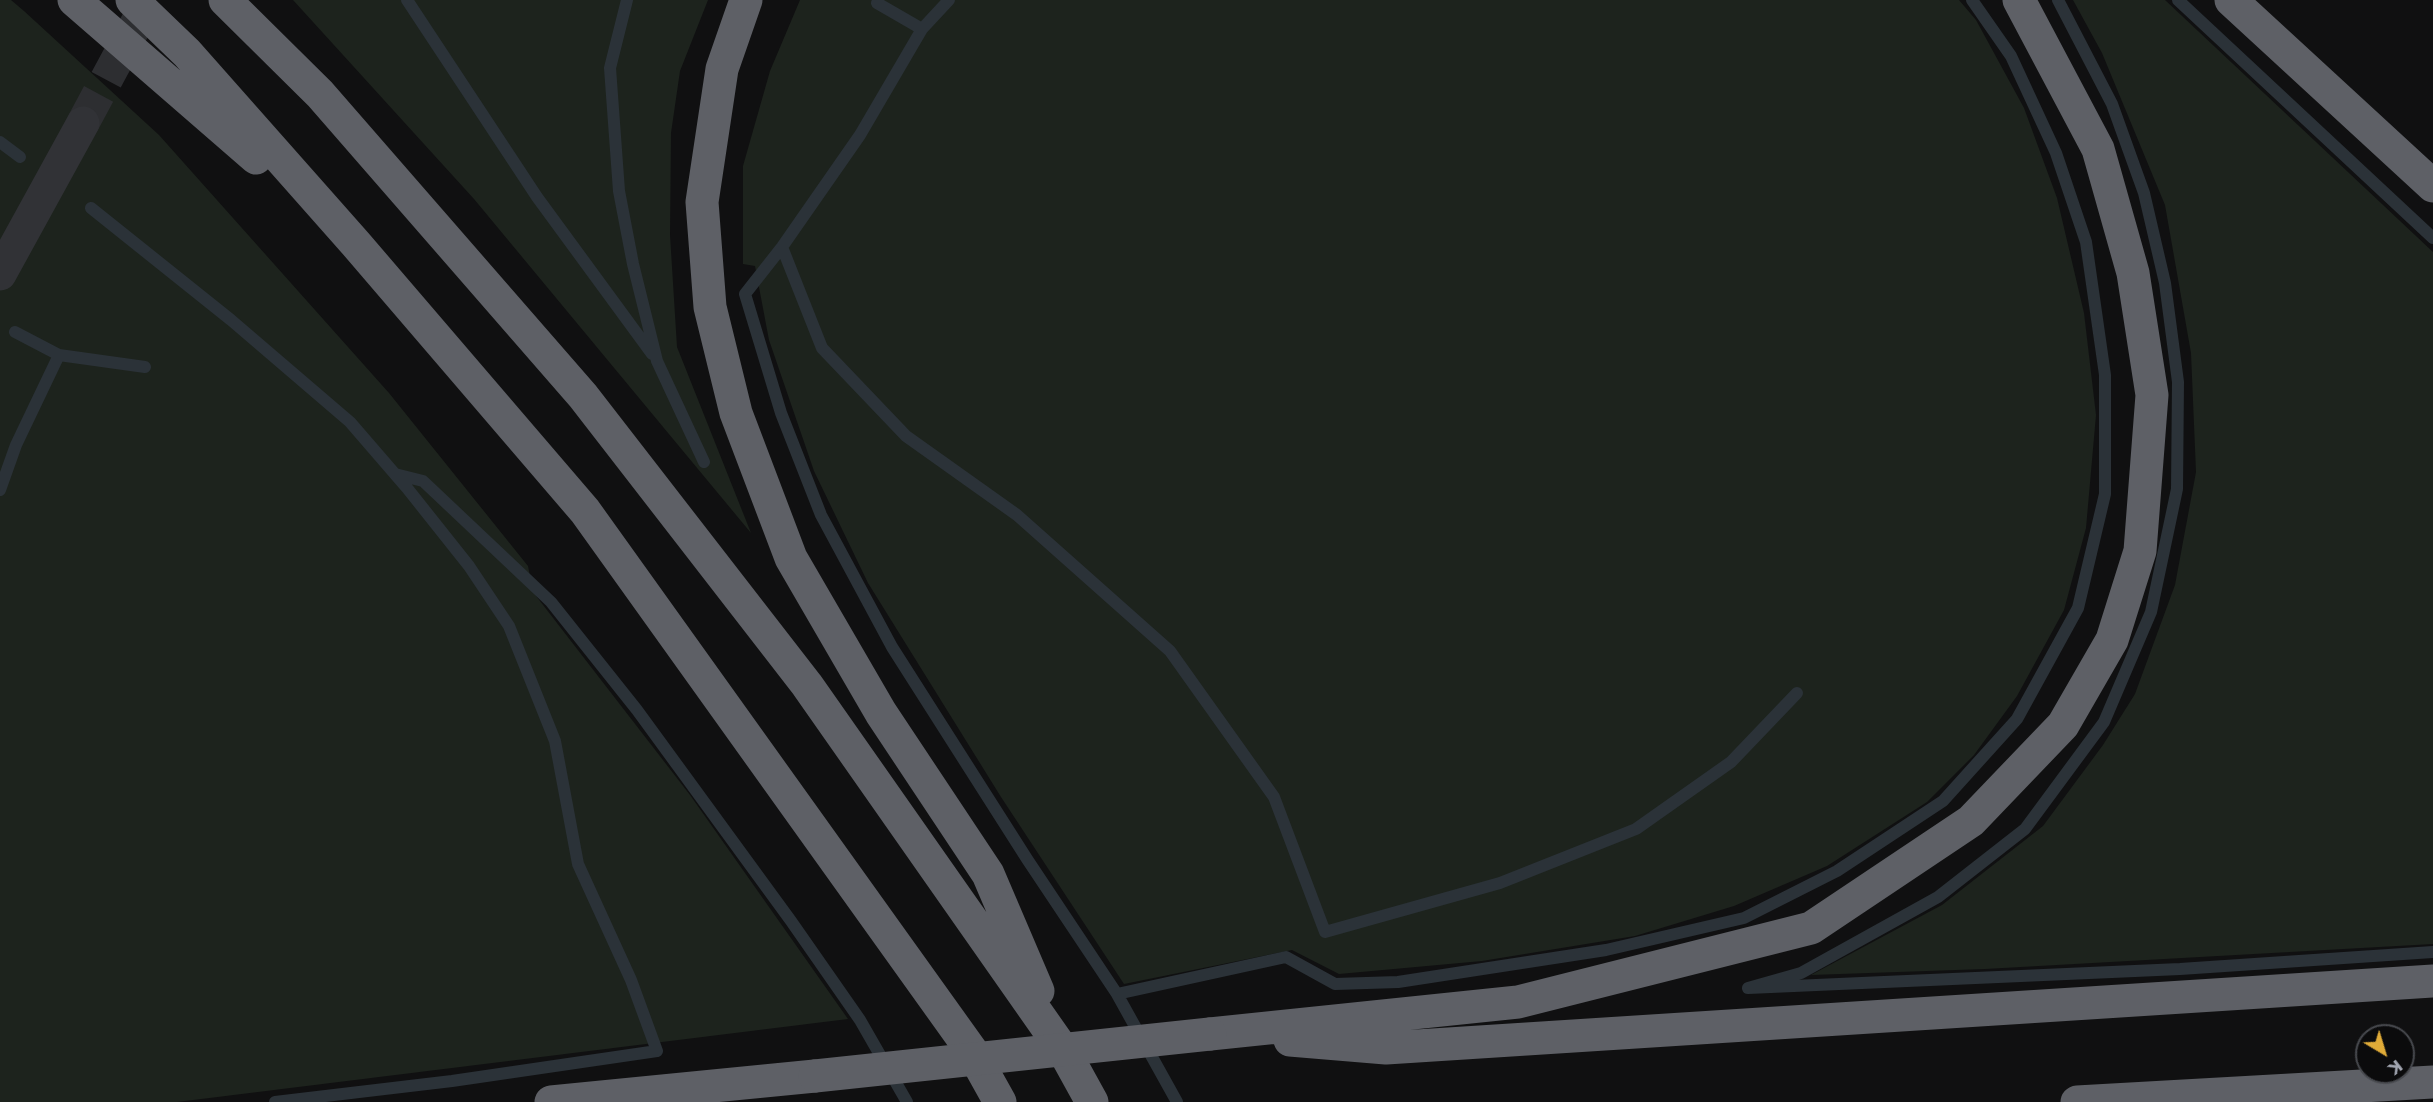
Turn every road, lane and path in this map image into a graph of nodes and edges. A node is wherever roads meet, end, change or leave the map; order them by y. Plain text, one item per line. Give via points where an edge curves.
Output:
1 (74, 0) edge
2 (132, 0) edge
3 (225, 0) edge
4 (746, 0) edge
5 (2019, 0) edge
6 (2231, 0) edge
7 (83, 123) tunnel mouth
8 (2433, 186) edge
9 (356, 244) junction
10 (0, 274) edge
11 (2433, 981) edge
12 (1210, 1034) junction
13 (1065, 1053) junction
14 (2433, 1082) edge
15 (551, 1102) edge
16 (1000, 1102) edge
17 (1092, 1102) edge
18 (2078, 1102) edge

1 - 9 highway
2 - 9 highway via 187,53
3 - 13 highway via 320,94 583,396 807,685
4 - 13 highway via 722,69 702,202 711,307 736,413 791,558 881,713 988,874
5 - 12 highway via 2098,149 2133,273 2152,394 2140,552 2112,640 2063,725 1971,821 1811,928 1518,1002
6 - 8 highway
7 - 10 street
9 - 16 highway via 585,511 971,1050
11 - 12 highway via 1386,1048
12 - 15 highway, bridge
13 - 17 highway
14 - 18 highway

